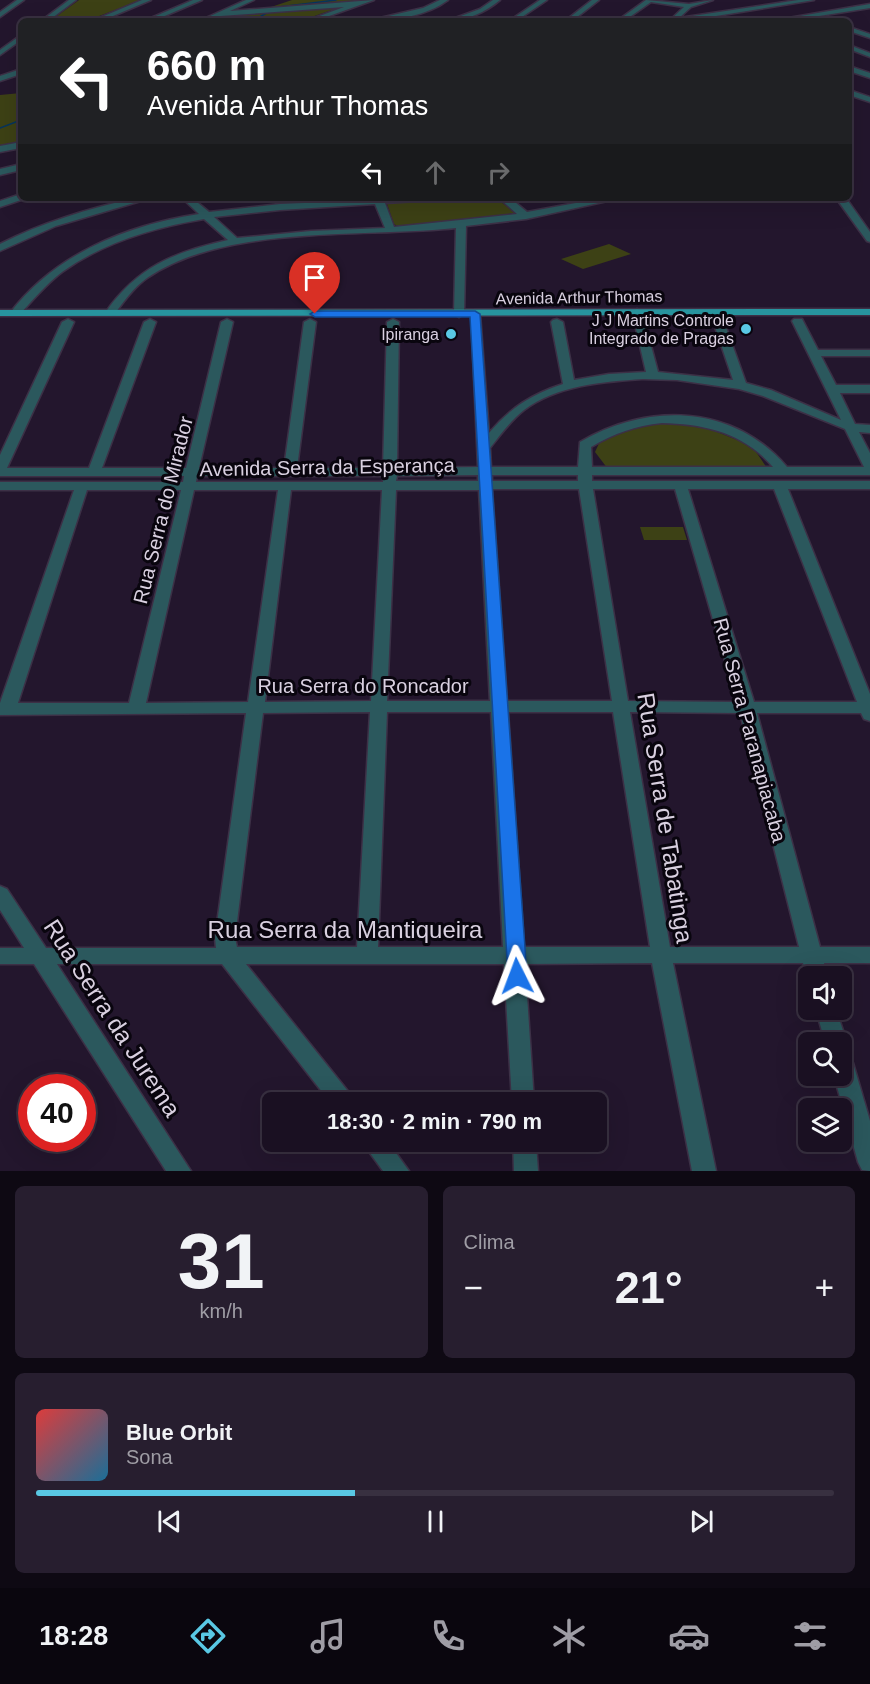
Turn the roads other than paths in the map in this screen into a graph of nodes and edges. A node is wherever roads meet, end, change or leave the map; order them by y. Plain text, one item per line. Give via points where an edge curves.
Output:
1 (21, 0) edge
2 (74, 0) edge
3 (148, 0) edge
4 (199, 0) edge
5 (251, 0) edge
6 (370, 0) edge
7 (445, 0) edge
8 (497, 0) edge
9 (544, 0) edge
10 (596, 0) edge
11 (651, 0) edge
12 (710, 0) edge
13 (811, 0) edge
14 (863, 0) edge
15 (870, 1) edge
16 (358, 4) junction
17 (334, 5) junction
18 (689, 6) junction
19 (870, 6) edge
20 (350, 7) junction
21 (218, 14) junction
22 (0, 15) edge
23 (809, 16) junction
24 (397, 17) joint
25 (48, 18) edge
26 (103, 18) edge
27 (154, 18) edge
28 (209, 18) edge
29 (318, 18) edge
30 (390, 18) edge
31 (459, 18) edge
32 (517, 18) edge
33 (572, 18) edge
34 (624, 18) edge
35 (675, 18) edge
36 (692, 18) edge
37 (795, 18) edge
38 (815, 18) edge
39 (860, 25) dead end
40 (852, 27) edge
41 (852, 29) edge
42 (870, 36) edge
43 (18, 40) edge
44 (852, 48) edge
45 (4, 52) edge
46 (870, 55) edge
47 (852, 69) edge
48 (18, 72) edge
49 (870, 76) edge
50 (0, 79) edge
51 (864, 88) dead end
52 (852, 91) edge
53 (852, 93) edge
54 (870, 100) edge
55 (18, 146) edge
56 (0, 149) edge
57 (18, 167) edge
58 (0, 172) edge
59 (18, 198) edge
60 (135, 201) edge
61 (191, 201) edge
62 (379, 201) joint
63 (508, 201) edge
64 (601, 201) edge
65 (843, 201) edge
66 (0, 204) edge
67 (207, 215) junction
68 (526, 216) junction
69 (461, 225) junction
70 (392, 231) junction
71 (0, 237) edge
72 (870, 240) edge
73 (13, 241) junction
74 (237, 243) junction
75 (0, 248) edge
76 (870, 312) edge
77 (0, 313) edge
78 (15, 313) junction
79 (110, 313) junction
80 (459, 314) junction
81 (638, 317) junction
82 (33, 318) junction
83 (194, 318) junction
84 (475, 318) junction
85 (719, 321) junction
86 (798, 321) junction
87 (870, 321) edge
88 (0, 322) edge
89 (68, 322) junction
90 (150, 322) junction
91 (227, 322) junction
92 (310, 322) junction
93 (393, 322) junction
94 (556, 322) junction
95 (814, 353) junction
96 (870, 353) edge
97 (652, 376) junction
98 (740, 384) junction
99 (569, 386) junction
100 (832, 389) junction
101 (870, 389) edge
102 (844, 409) junction
103 (820, 414) junction
104 (482, 416) junction
105 (508, 418) junction
106 (852, 429) junction
107 (870, 429) edge
108 (484, 445) junction
109 (870, 466) edge
110 (0, 471) edge
111 (870, 471) edge
112 (94, 472) junction
113 (193, 472) junction
114 (484, 478) junction
115 (585, 478) junction
116 (288, 479) junction
117 (389, 479) junction
118 (782, 479) junction
119 (680, 485) junction
120 (870, 485) edge
121 (0, 486) edge
122 (81, 488) junction
123 (187, 488) junction
124 (499, 706) junction
125 (254, 707) junction
126 (380, 707) junction
127 (622, 707) junction
128 (747, 707) junction
129 (136, 708) junction
130 (4, 709) edge
131 (869, 710) edge
132 (0, 894) edge
133 (661, 955) junction
134 (811, 955) junction
135 (870, 955) edge
136 (0, 956) edge
137 (39, 956) junction
138 (228, 956) junction
139 (367, 956) junction
140 (516, 956) junction
141 (814, 966) edge
142 (849, 1086) edge
143 (335, 1092) edge
144 (523, 1092) edge
145 (382, 1152) edge
146 (525, 1152) edge
147 (870, 1162) edge
148 (179, 1171) edge
149 (397, 1171) edge
150 (526, 1171) edge
151 (704, 1171) edge

1 - 22 street
2 - 25 street
3 - 26 street
4 - 27 street
5 - 21 street
6 - 16 street
7 - 24 street
8 - 31 street
9 - 32 street
10 - 33 street
11 - 18 street
11 - 34 street
12 - 18 street
13 - 36 street
14 - 15 street
16 - 17 street
16 - 20 street
17 - 20 street
17 - 21 street
18 - 35 street
19 - 23 street
20 - 29 street
21 - 28 street
23 - 37 street
23 - 38 street
24 - 30 street
39 - 40 street
41 - 42 street
43 - 45 street
44 - 46 street
47 - 49 street
48 - 50 street
51 - 52 street
53 - 54 street
55 - 56 street
57 - 58 street
59 - 66 street
60 - 73 street via 70,218
61 - 67 street
62 - 67 street via 258,207
62 - 70 street
63 - 68 street
64 - 68 street
65 - 72 street
67 - 74 street
67 - 78 street via 129,235 91,251 59,270
68 - 69 street
69 - 70 street
69 - 80 street
70 - 74 street via 294,235
71 - 73 street
73 - 75 street
74 - 79 street via 189,254 160,266 127,289
76 - 81 main road, Avenida Arthur Thomas
77 - 78 main road, Avenida Arthur Thomas
78 - 82 main road, Avenida Arthur Thomas
79 - 82 main road, Avenida Arthur Thomas
79 - 83 main road, Avenida Arthur Thomas
80 - 83 main road, Avenida Arthur Thomas
80 - 84 main road, Avenida Arthur Thomas
81 - 84 main road, Avenida Arthur Thomas
81 - 85 main road, Avenida Arthur Thomas
81 - 94 main road, Avenida Arthur Thomas
81 - 97 street
82 - 88 main road, Avenida Arthur Thomas
82 - 89 main road, Avenida Arthur Thomas
83 - 90 main road, Avenida Arthur Thomas
83 - 91 main road, Avenida Arthur Thomas
84 - 93 main road, Avenida Arthur Thomas
84 - 94 main road, Avenida Arthur Thomas
84 - 104 street
85 - 86 main road, Avenida Arthur Thomas
85 - 98 street
86 - 87 main road, Avenida Arthur Thomas
86 - 95 street
89 - 90 main road, Avenida Arthur Thomas
89 - 110 street
90 - 112 street
91 - 92 main road, Avenida Arthur Thomas
91 - 113 street, Rua Serra do Mirador
92 - 93 main road, Avenida Arthur Thomas
92 - 116 street
93 - 117 street
94 - 99 street
95 - 96 street
95 - 100 street
97 - 98 street via 709,378
97 - 99 street
98 - 103 street
99 - 105 street via 523,405
100 - 101 street
100 - 102 street
102 - 103 street
102 - 106 street
103 - 106 street
104 - 105 street
104 - 108 street
105 - 108 street
106 - 107 street
106 - 109 street
108 - 114 street
110 - 112 street, Avenida Serra da Esperança
111 - 118 street, Avenida Serra da Esperança
112 - 113 street, Avenida Serra da Esperança
113 - 116 street, Avenida Serra da Esperança
113 - 123 street, Rua Serra do Mirador
114 - 115 street, Avenida Serra da Esperança
114 - 117 street, Avenida Serra da Esperança
114 - 124 street
115 - 118 street, Avenida Serra da Esperança
115 - 118 street, Rua Serra de Tabatinga via 585,445 597,435 640,420 665,419 708,423 742,435 767,451
115 - 119 street, Avenida Serra da Esperança
115 - 127 street, Rua Serra de Tabatinga
116 - 117 street, Avenida Serra da Esperança
116 - 123 street, Avenida Serra da Esperança
116 - 125 street
117 - 126 street
118 - 119 street, Avenida Serra da Esperança
118 - 120 street, Avenida Serra da Esperança
118 - 131 street
119 - 128 street, Rua Serra Paranapiacaba
121 - 122 street, Avenida Serra da Esperança
122 - 123 street, Avenida Serra da Esperança
122 - 130 street
123 - 129 street, Rua Serra do Mirador
124 - 126 street, Rua Serra do Roncador
124 - 127 street, Rua Serra do Roncador
124 - 140 street
125 - 126 street, Rua Serra do Roncador
125 - 129 street, Rua Serra do Roncador
125 - 138 street via 225,938
126 - 139 street
127 - 128 street, Rua Serra do Roncador
127 - 133 street, Rua Serra de Tabatinga
128 - 131 street, Rua Serra do Roncador
128 - 134 street, Rua Serra Paranapiacaba
129 - 130 street, Rua Serra do Roncador
132 - 137 street, Rua Serra da Jurema
133 - 134 street, Rua Serra da Mantiqueira
133 - 140 street, Rua Serra da Mantiqueira
133 - 151 street, Rua Serra de Tabatinga
134 - 135 street, Rua Serra da Mantiqueira
134 - 141 street, Rua Serra Paranapiacaba
136 - 137 street, Rua Serra da Mantiqueira
137 - 138 street, Rua Serra da Mantiqueira
137 - 148 street, Rua Serra da Jurema
138 - 139 street, Rua Serra da Mantiqueira
138 - 143 street
139 - 140 street, Rua Serra da Mantiqueira
140 - 144 street
142 - 147 street
145 - 149 street
146 - 150 street

